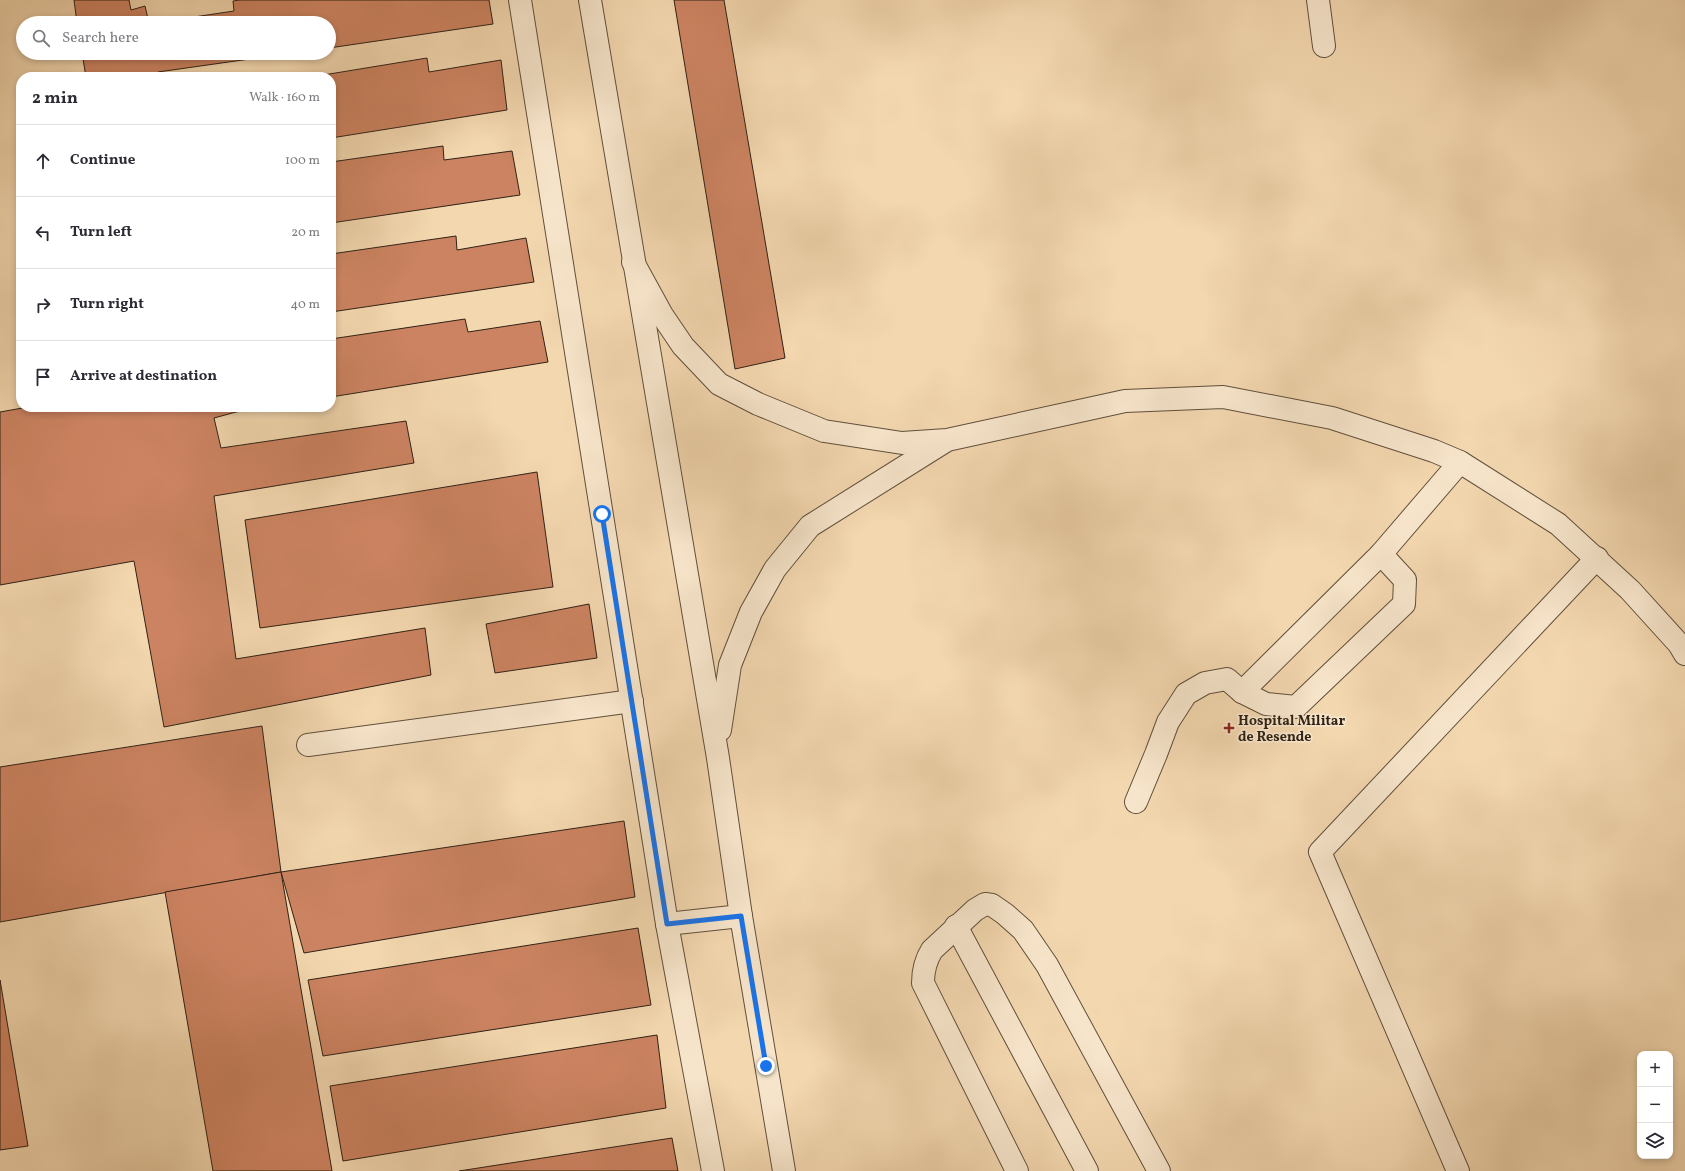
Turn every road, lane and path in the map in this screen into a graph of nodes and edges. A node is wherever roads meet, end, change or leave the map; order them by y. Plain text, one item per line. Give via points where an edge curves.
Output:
1 (520, 0) edge
2 (590, 0) edge
3 (1318, 0) edge
4 (1324, 46) dead end
5 (634, 262) junction
6 (947, 440) junction
7 (1460, 462) junction
8 (1381, 554) junction
9 (1597, 558) junction
10 (1685, 654) edge
11 (1242, 692) junction
12 (632, 701) junction
13 (308, 745) dead end
14 (718, 758) junction
15 (1136, 802) dead end
16 (741, 916) junction
17 (667, 924) junction
18 (956, 926) junction
19 (713, 1171) edge
20 (784, 1171) edge
21 (1018, 1171) edge
22 (1087, 1171) edge
23 (1159, 1171) edge
24 (1458, 1171) edge

1 - 12 street
2 - 5 street
3 - 4 street
5 - 6 street via 662,315 684,346 719,384 758,404 824,431 902,443
5 - 14 street
6 - 7 street via 1125,401 1223,397 1332,418
6 - 14 street via 810,526 775,569 751,612 730,665
7 - 8 street
7 - 9 street via 1558,524
8 - 11 street
8 - 11 street via 1405,580 1404,604 1296,707 1266,704
9 - 10 street via 1630,590
9 - 24 street via 1320,852
11 - 15 street via 1227,680 1205,683 1186,694 1168,722
12 - 13 street
12 - 17 street
14 - 16 street
16 - 17 street
16 - 20 street
17 - 19 street
18 - 21 street via 932,950 923,972 923,983
18 - 22 street
18 - 23 street via 985,904 992,905 1023,930 1047,965

